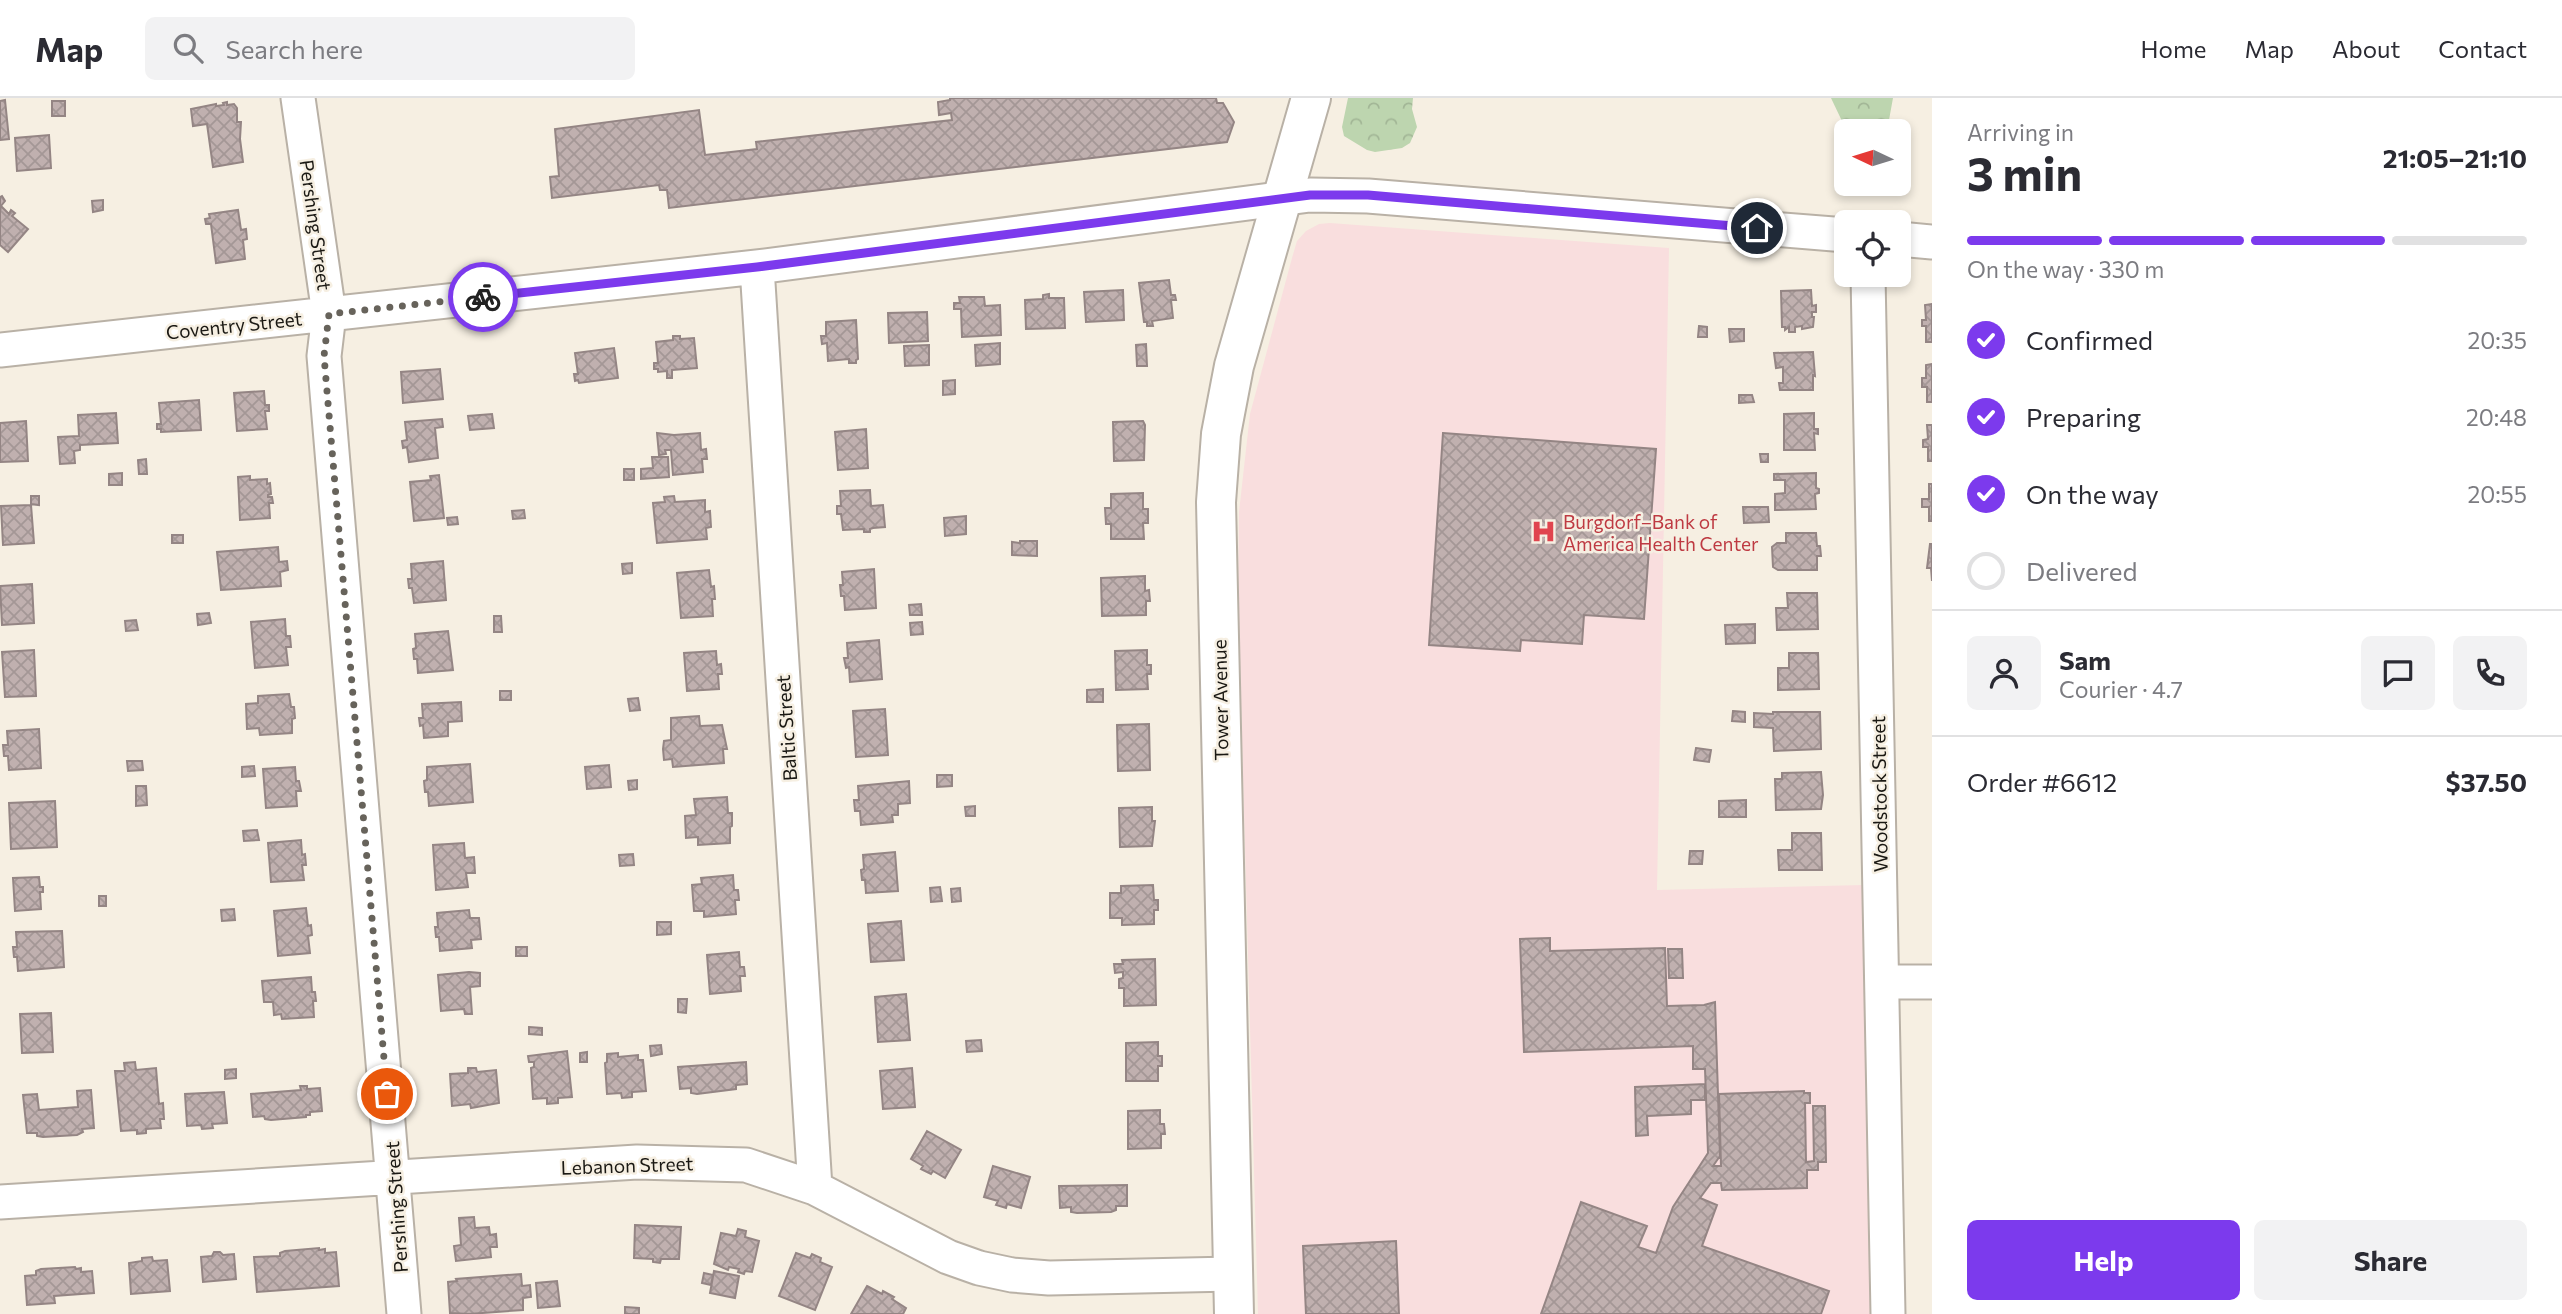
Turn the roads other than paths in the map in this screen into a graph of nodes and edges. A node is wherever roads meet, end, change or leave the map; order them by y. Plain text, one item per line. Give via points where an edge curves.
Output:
1 (298, 98) edge
2 (1311, 98) edge
3 (1280, 199) junction
4 (1834, 234) edge
5 (1911, 240) edge
6 (1932, 242) edge
7 (757, 267) junction
8 (1868, 287) edge
9 (329, 314) junction
10 (0, 350) edge
11 (1883, 982) junction
12 (1932, 982) edge
13 (394, 1177) junction
14 (815, 1188) junction
15 (0, 1202) edge
16 (1232, 1274) junction
17 (404, 1314) edge
18 (1234, 1314) edge
19 (1888, 1314) edge

1 - 9 street, Pershing Street
2 - 3 main road, Tower Avenue
3 - 4 street, Coventry Street via 1368,195
3 - 7 street, Coventry Street
3 - 16 main road, Tower Avenue via 1234,366 1221,434 1216,502
5 - 6 street
7 - 9 street, Coventry Street
7 - 14 street, Baltic Street
8 - 11 street, Woodstock Street
9 - 10 street, Coventry Street
9 - 13 street, Pershing Street via 324,356
11 - 12 street
11 - 19 street, Woodstock Street
13 - 14 street, Lebanon Street via 702,1162 746,1166
13 - 15 street, Lebanon Street
13 - 17 street, Pershing Street
14 - 16 street, Lebanon Street via 948,1257 1012,1275
16 - 18 main road, Tower Avenue

